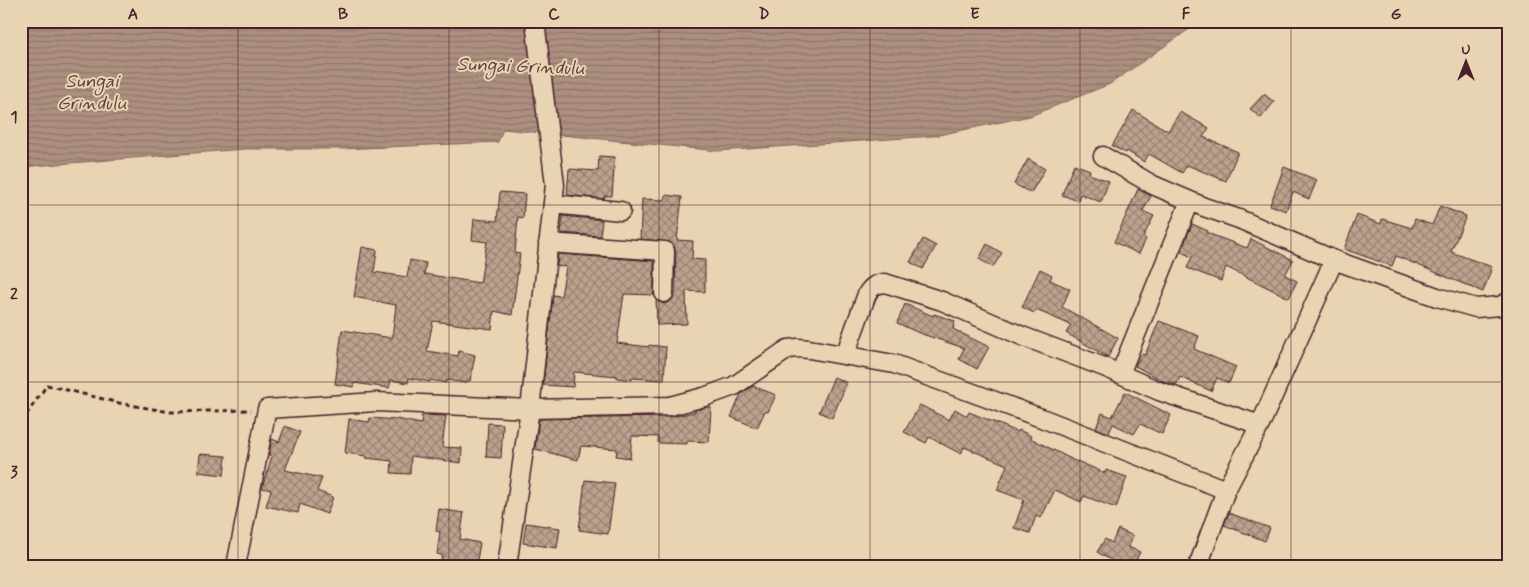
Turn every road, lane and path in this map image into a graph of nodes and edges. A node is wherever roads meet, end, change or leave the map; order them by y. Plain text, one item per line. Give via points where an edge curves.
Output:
1 (535, 21) edge
2 (1102, 156) dead end
3 (1190, 202) junction
4 (553, 204) junction
5 (621, 211) dead end
6 (548, 243) junction
7 (1334, 260) junction
8 (664, 293) dead end
9 (1508, 302) edge
10 (845, 355) junction
11 (1120, 374) junction
12 (267, 409) junction
13 (530, 409) junction
14 (21, 422) edge
15 (1260, 425) junction
16 (1226, 490) junction
17 (236, 566) edge
18 (507, 566) edge
19 (1198, 566) edge

1 - 4 street via 555,185
2 - 3 street
3 - 7 street via 1239,219
3 - 11 street
4 - 5 street
4 - 6 street
6 - 8 street via 665,251
6 - 13 street
7 - 9 street via 1476,308
7 - 15 street
10 - 11 street via 867,294 877,284 885,283 942,301
10 - 13 street via 809,348 788,349 734,386 704,398 670,406
10 - 16 street via 894,364
11 - 15 street via 1159,391
12 - 13 street via 376,402
12 - 14 path via 170,412 119,404 48,385
12 - 17 street
13 - 18 street
15 - 16 street
16 - 19 street

